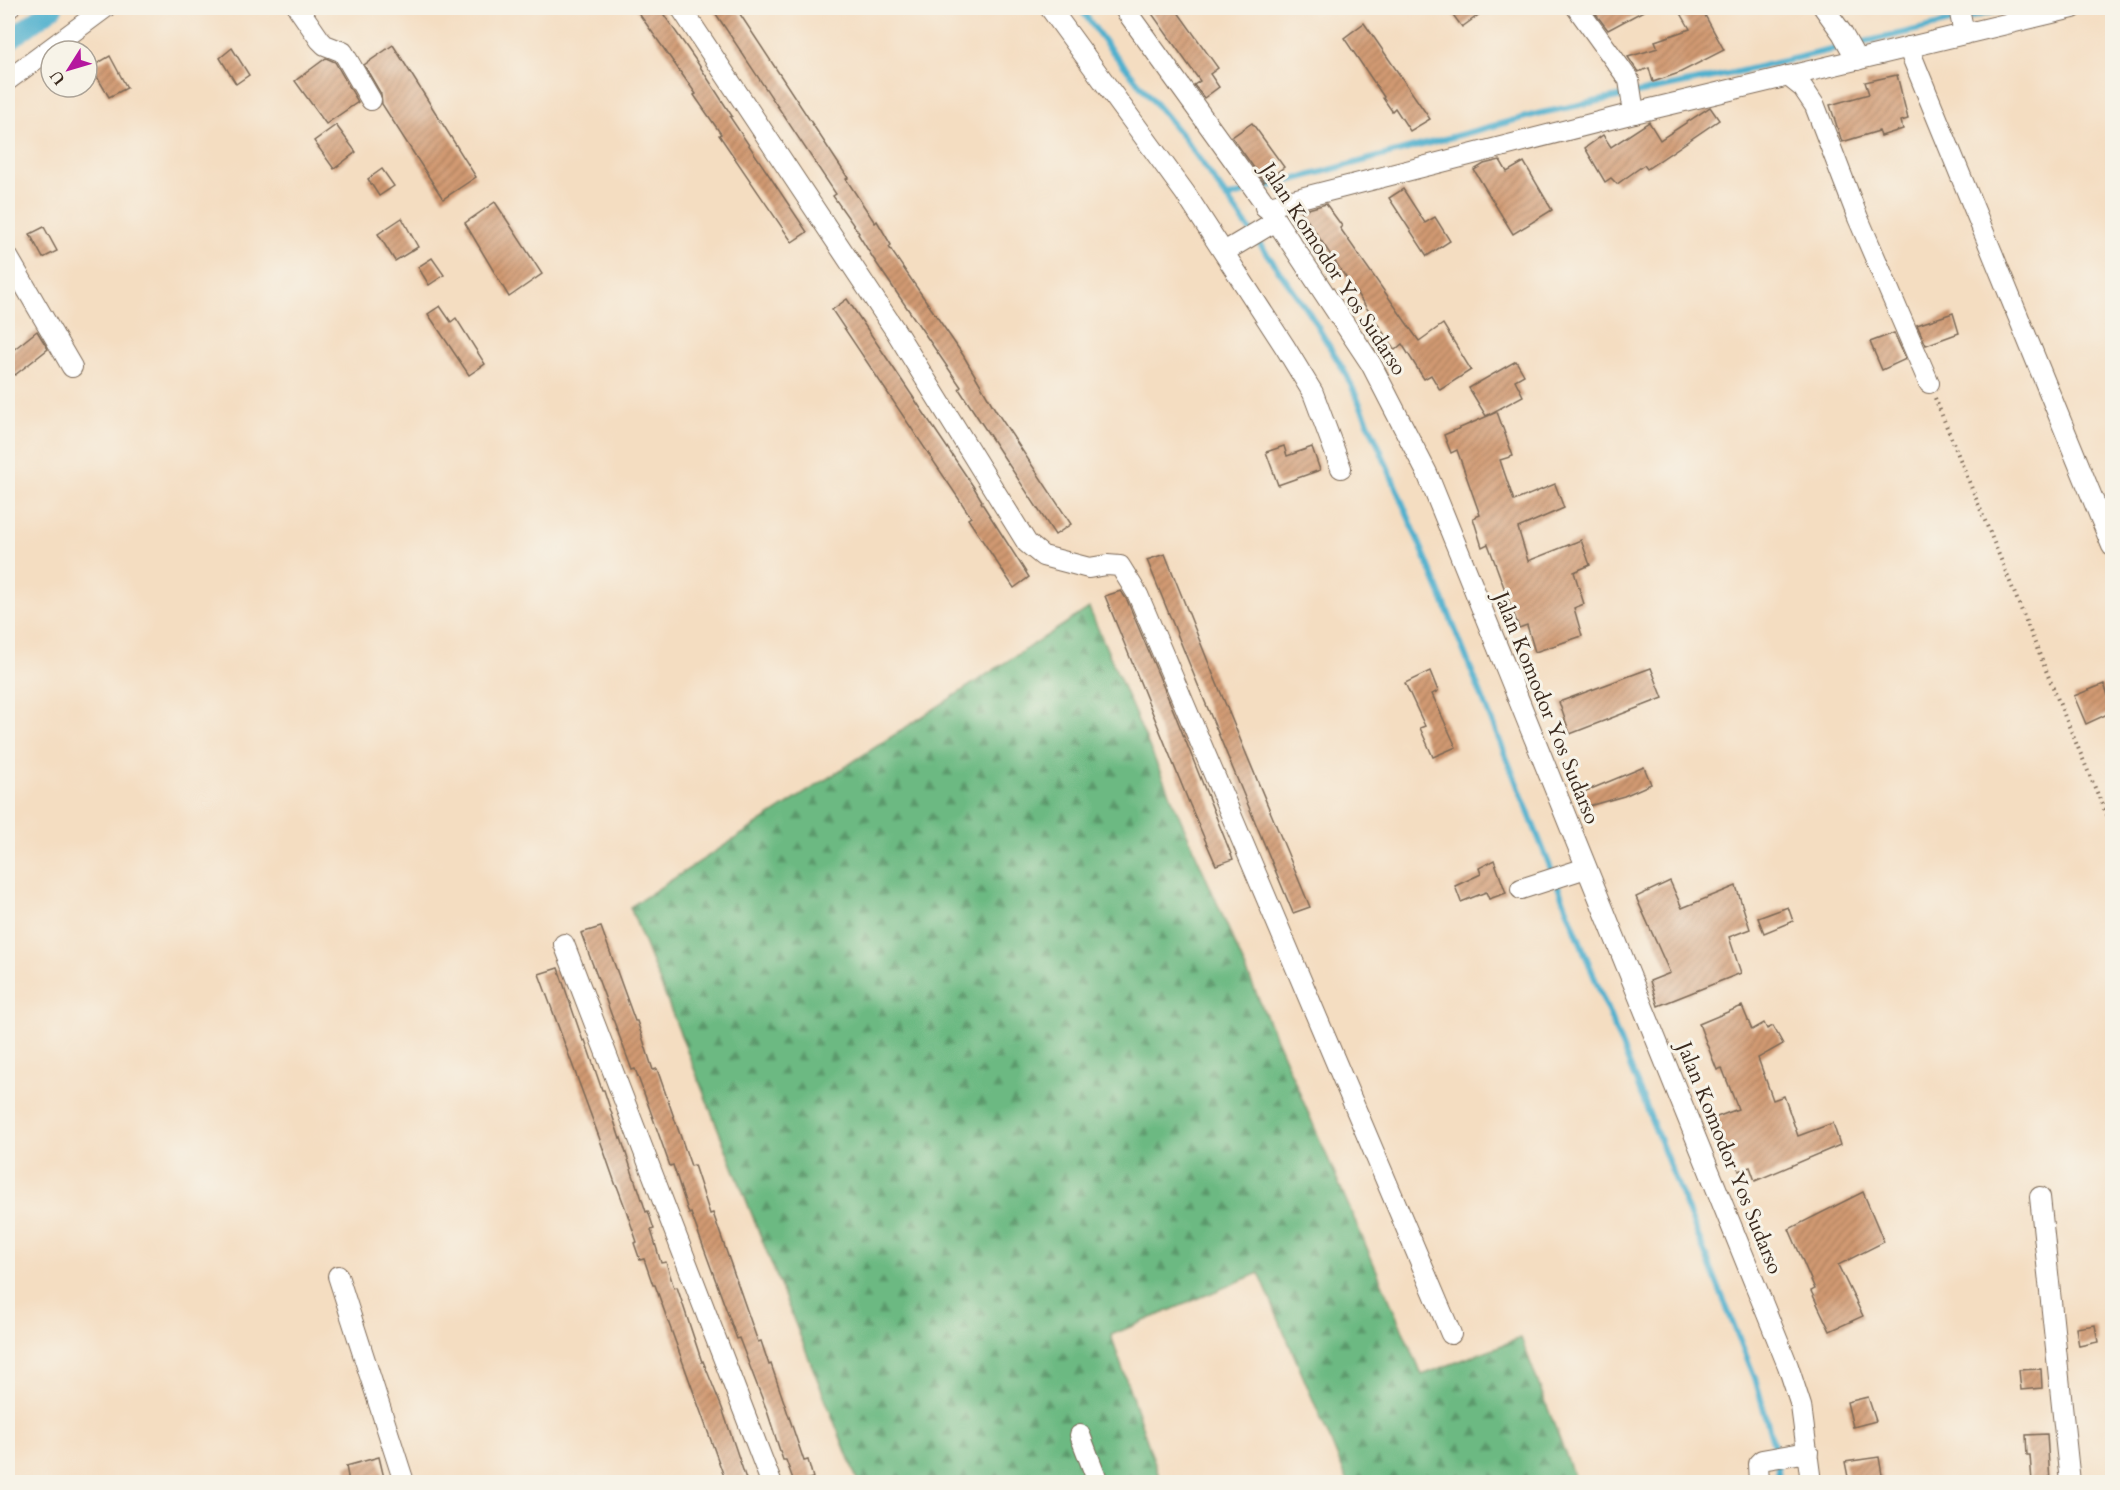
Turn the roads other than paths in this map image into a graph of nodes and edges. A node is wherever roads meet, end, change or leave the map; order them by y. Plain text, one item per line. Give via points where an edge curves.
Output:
1 (105, 8) edge
2 (298, 8) edge
3 (681, 8) edge
4 (1050, 8) edge
5 (1124, 8) edge
6 (1577, 8) edge
7 (1824, 8) edge
8 (2073, 8) edge
9 (1961, 20) edge
10 (1908, 47) junction
11 (1856, 57) junction
12 (1788, 76) junction
13 (8, 80) edge
14 (371, 100) dead end
15 (1634, 109) junction
16 (1266, 213) junction
17 (1229, 249) junction
18 (8, 257) edge
19 (72, 367) dead end
20 (1929, 383) road end
21 (1341, 468) dead end
22 (2112, 546) edge
23 (1586, 868) junction
24 (1521, 890) dead end
25 (564, 944) dead end
26 (2040, 1197) dead end
27 (338, 1276) dead end
28 (1450, 1334) dead end
29 (1080, 1435) dead end
30 (1800, 1454) junction
31 (404, 1482) edge
32 (771, 1482) edge
33 (1098, 1482) edge
34 (1759, 1482) edge
35 (1811, 1482) edge
36 (2070, 1482) edge

1 - 13 street
2 - 14 street via 325,45 343,52
3 - 28 street via 895,330 1027,543 1043,556 1089,568 1120,566 1127,575
4 - 17 street
5 - 16 street, Jalan Komodor Yos Sudarso via 1246,177
6 - 15 street via 1629,80
7 - 11 street
8 - 9 street
9 - 10 street
10 - 11 street
10 - 22 street
11 - 12 street
12 - 15 street
12 - 20 street via 1803,88 1815,106
15 - 16 street
16 - 17 street
16 - 23 street, Jalan Komodor Yos Sudarso via 1371,364 1427,473
17 - 21 street via 1313,393
18 - 19 street
23 - 24 street
23 - 30 street, Jalan Komodor Yos Sudarso via 1788,1366 1801,1406
25 - 32 street
26 - 36 street
27 - 31 street
29 - 33 street
30 - 34 street via 1758,1464
30 - 35 street, Jalan Komodor Yos Sudarso

